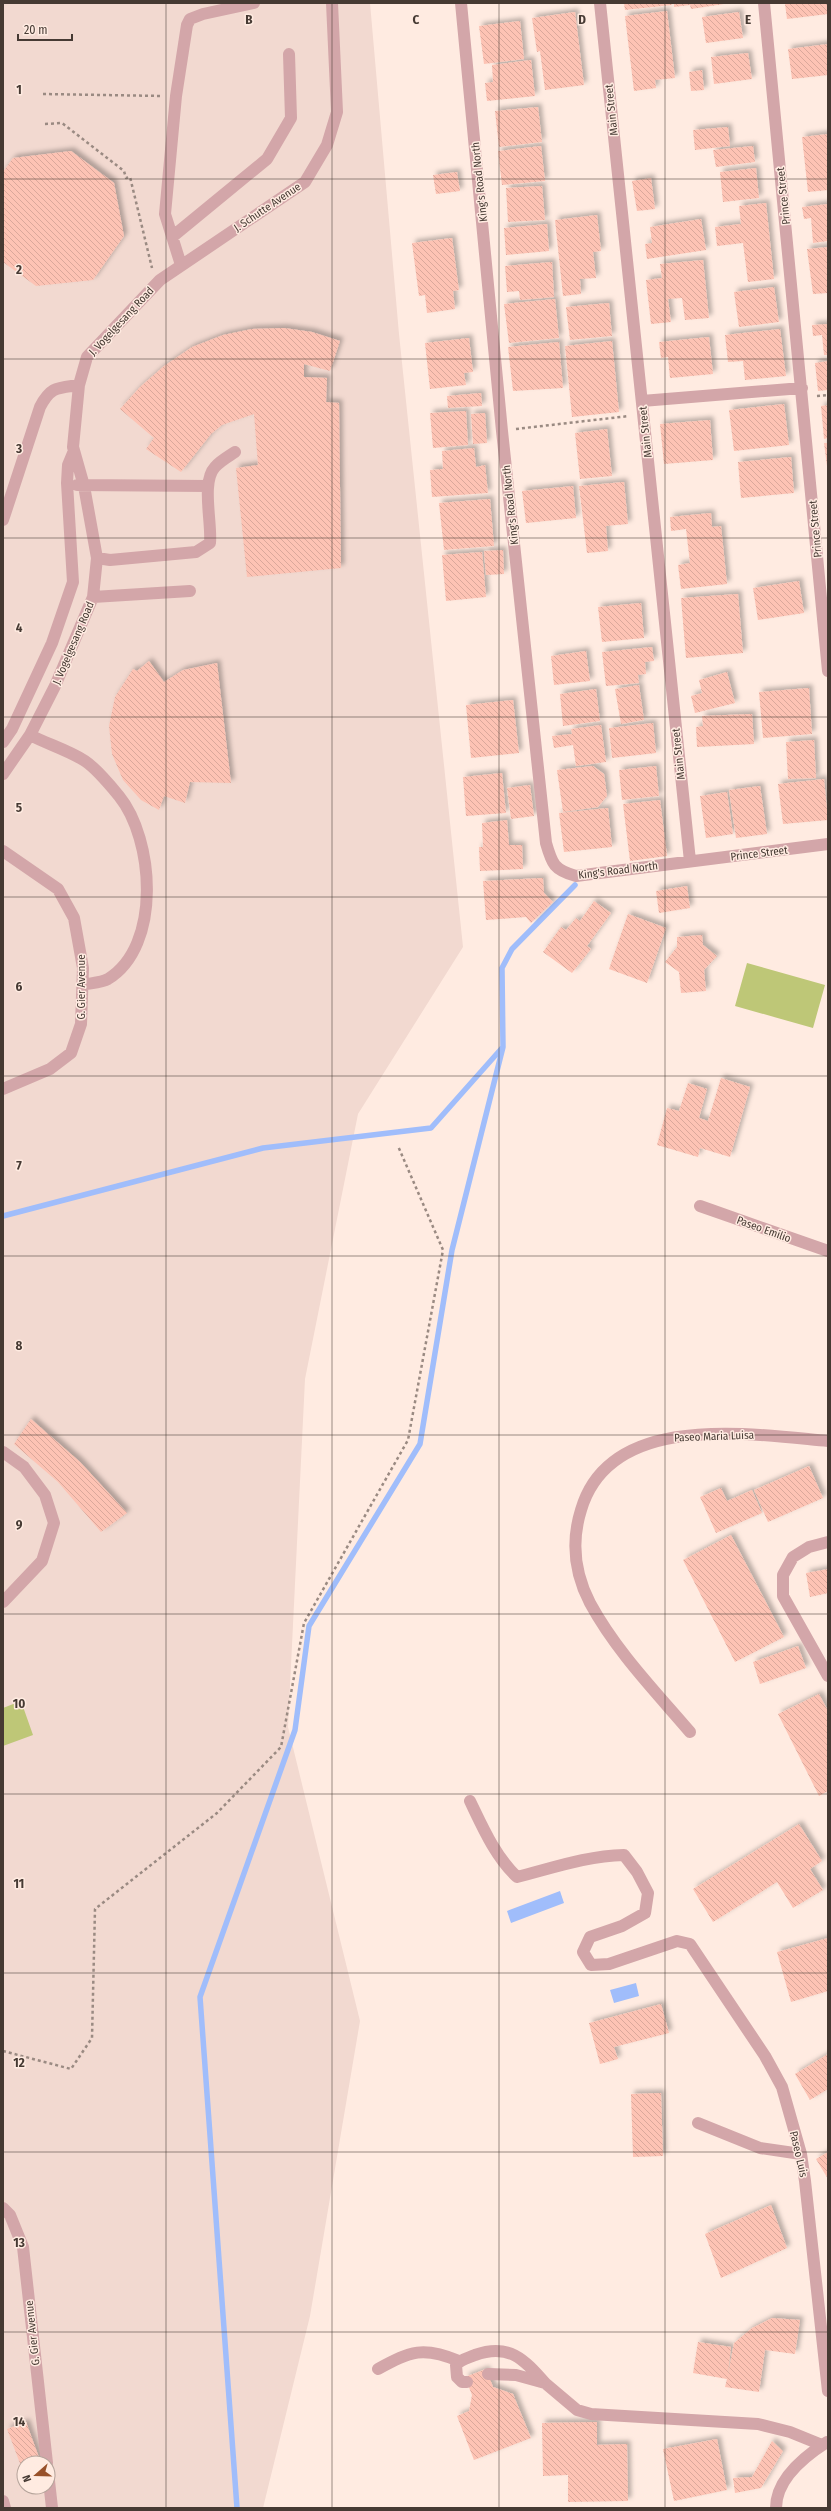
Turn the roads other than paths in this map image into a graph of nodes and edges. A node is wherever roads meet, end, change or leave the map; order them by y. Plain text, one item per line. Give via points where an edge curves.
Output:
1 (254, 3) edge
2 (332, 3) edge
3 (461, 3) edge
4 (600, 3) edge
5 (764, 3) edge
6 (289, 54) dead end
7 (172, 237) junction
8 (181, 265) junction
9 (156, 284) joint
10 (79, 385) junction
11 (802, 388) junction
12 (642, 401) junction
13 (235, 452) dead end
14 (74, 453) junction
15 (67, 483) junction
16 (84, 486) junction
17 (208, 486) junction
18 (3, 520) edge
19 (97, 558) junction
20 (190, 591) dead end
21 (92, 596) junction
22 (828, 671) edge
23 (30, 736) junction
24 (3, 742) edge
25 (3, 774) edge
26 (828, 844) edge
27 (3, 851) edge
28 (690, 861) junction
29 (82, 985) junction
30 (3, 1089) edge
31 (700, 1206) dead end
32 (828, 1252) edge
33 (828, 1441) edge
34 (3, 1452) edge
35 (828, 1542) edge
36 (3, 1602) edge
37 (828, 1676) edge
38 (690, 1732) dead end
39 (470, 1801) dead end
40 (698, 2123) dead end
41 (801, 2154) junction
42 (3, 2208) edge
43 (459, 2361) junction
44 (378, 2369) dead end
45 (488, 2374) dead end
46 (467, 2382) dead end
47 (545, 2383) junction
48 (828, 2390) edge
49 (825, 2443) edge
50 (46, 2455) edge
51 (51, 2495) edge
52 (3, 2501) edge
53 (5, 2508) edge
54 (52, 2508) edge
55 (776, 2508) edge

1 - 7 street via 190,19 176,96 165,214
2 - 8 street, J. Schutte Avenue via 337,112 327,145 305,182
3 - 28 street, King's Road North via 502,431 546,844 552,864 562,873 576,876
4 - 12 street, Main Street
5 - 11 street, Prince Street
6 - 7 street via 291,118 267,159
7 - 8 street
8 - 9 street, J. Schutte Avenue
9 - 10 street, J. Vogelgesang Road via 87,357
10 - 14 street, J. Vogelgesang Road
10 - 18 street via 47,393 40,407
11 - 12 street
11 - 22 street, Prince Street
12 - 28 street, Main Street
13 - 17 street via 215,466 208,477
14 - 15 street, J. Vogelgesang Road via 68,465
14 - 16 street, J. Vogelgesang Road
15 - 16 street
15 - 24 street, J. Vogelgesang Road via 74,582 52,643 12,730
16 - 17 street
16 - 19 street, J. Vogelgesang Road
17 - 19 street via 211,532 210,543 204,548 196,552 110,560
19 - 21 street, J. Vogelgesang Road
20 - 21 street
21 - 23 street, J. Vogelgesang Road via 55,686
23 - 25 street, J. Vogelgesang Road
23 - 29 street via 86,761 120,797 137,826 142,849 147,880 145,914 130,959 107,980
26 - 28 street, Prince Street
27 - 29 street, G. Gier Avenue via 58,889 74,918 83,968
29 - 30 street, G. Gier Avenue via 81,1024 71,1053 50,1069
31 - 32 street, Paseo Emilio
33 - 38 street, Paseo Maria Luisa via 744,1433 667,1437 630,1451 606,1468 585,1496 575,1530 575,1559 590,1602 612,1638
34 - 36 street via 24,1467 45,1495 54,1523 42,1561
35 - 37 street via 810,1547 793,1557 783,1575 783,1596
39 - 41 street, Paseo Luis via 489,1841 507,1868 517,1877 598,1856 624,1855 648,1893 645,1913 622,1926 590,1937 583,1952 591,1965 615,1963 676,1941 690,1944 765,2056 782,2087
40 - 41 street via 760,2148
41 - 48 street, Paseo Luis
42 - 50 street, G. Gier Avenue via 10,2215 23,2247
43 - 44 street via 443,2354 424,2352 405,2354
43 - 46 street via 456,2365 457,2377 462,2382
43 - 47 street via 479,2354 505,2351 526,2361
45 - 47 street via 516,2375
47 - 49 street via 577,2410 591,2414 758,2424
49 - 55 street via 801,2460 783,2484
51 - 54 street
52 - 53 street

